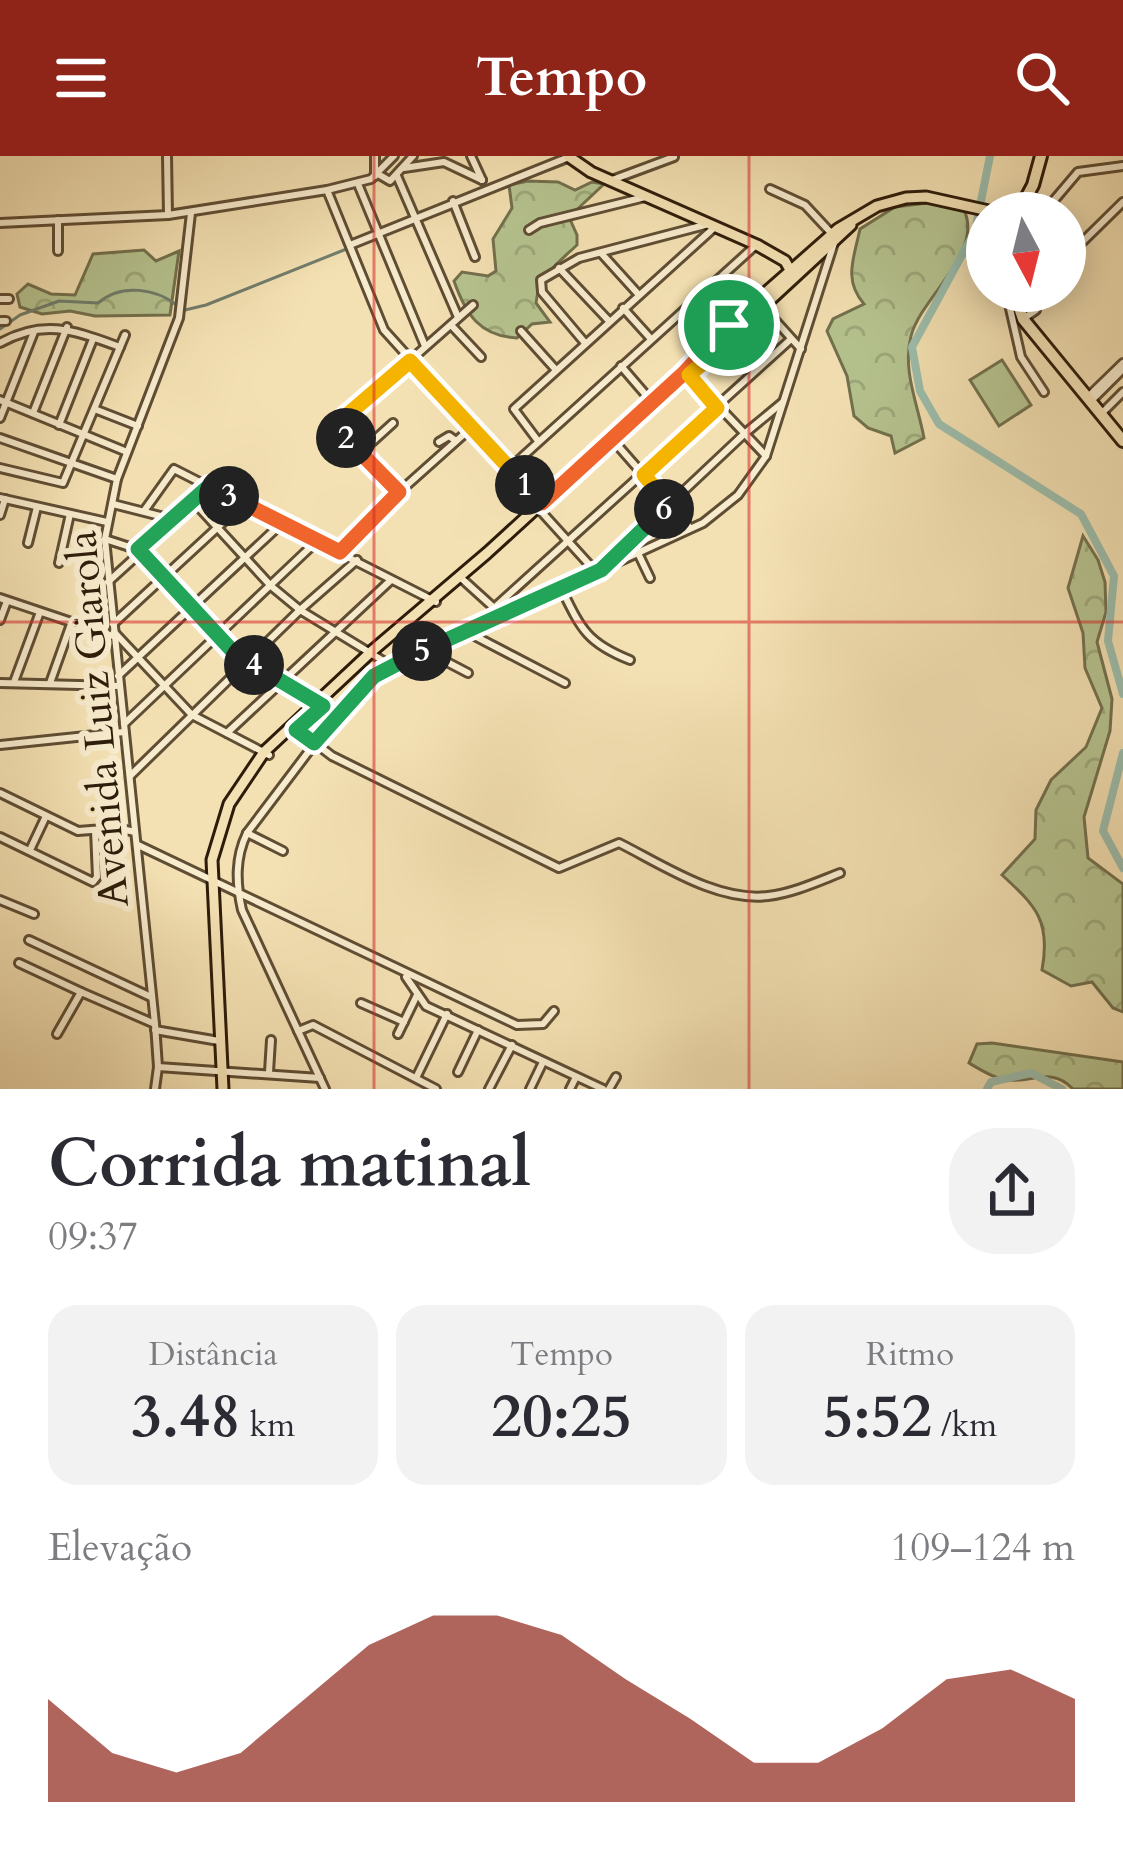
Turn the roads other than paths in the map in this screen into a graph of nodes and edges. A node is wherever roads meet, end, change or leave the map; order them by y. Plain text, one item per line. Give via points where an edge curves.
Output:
1 (167, 156) edge
2 (379, 156) edge
3 (394, 156) edge
4 (413, 156) edge
5 (471, 156) edge
6 (1037, 156) edge
7 (569, 157) edge
8 (674, 157) edge
9 (1123, 166) edge
10 (404, 168) junction
11 (378, 173) junction
12 (397, 176) junction
13 (613, 180) junction
14 (358, 184) junction
15 (483, 184) junction
16 (770, 189) dead end
17 (327, 190) junction
18 (1021, 192) edge
19 (1029, 192) edge
20 (1063, 192) edge
21 (648, 196) junction
22 (1123, 202) edge
23 (454, 203) junction
24 (966, 204) edge
25 (677, 209) junction
26 (191, 213) junction
27 (168, 215) junction
28 (416, 219) junction
29 (58, 220) junction
30 (0, 223) edge
31 (712, 225) junction
32 (529, 230) dead end
33 (682, 231) junction
34 (379, 235) junction
35 (832, 238) junction
36 (1086, 238) edge
37 (757, 245) junction
38 (349, 247) junction
39 (58, 250) dead end
40 (601, 253) junction
41 (475, 257) dead end
42 (781, 258) junction
43 (810, 258) junction
44 (559, 268) junction
45 (792, 270) junction
46 (783, 285) junction
47 (638, 295) junction
48 (473, 304) dead end
49 (623, 308) junction
50 (764, 308) junction
51 (1013, 312) edge
52 (1019, 312) edge
53 (1033, 312) edge
54 (458, 317) junction
55 (1022, 319) junction
56 (609, 321) junction
57 (451, 325) junction
58 (729, 325) junction
59 (67, 327) junction
60 (521, 331) dead end
61 (740, 331) junction
62 (34, 332) junction
63 (125, 335) dead end
64 (93, 338) junction
65 (651, 339) junction
66 (791, 339) junction
67 (0, 343) edge
68 (585, 343) junction
69 (425, 346) junction
70 (120, 347) junction
71 (801, 349) junction
72 (482, 357) dead end
73 (410, 361) junction
74 (621, 366) junction
75 (1123, 366) edge
76 (556, 370) junction
77 (687, 373) junction
78 (1044, 392) dead end
79 (1123, 392) edge
80 (785, 400) junction
81 (1089, 400) junction
82 (3, 401) edge
83 (652, 402) junction
84 (717, 408) junction
85 (95, 409) junction
86 (1101, 413) junction
87 (33, 414) junction
88 (0, 418) edge
89 (392, 423) dead end
90 (59, 424) junction
91 (138, 426) junction
92 (472, 427) junction
93 (742, 435) junction
94 (85, 436) junction
95 (1122, 436) edge
96 (0, 438) edge
97 (456, 441) junction
98 (538, 441) junction
99 (613, 441) junction
100 (439, 442) dead end
101 (127, 452) junction
102 (360, 453) junction
103 (766, 456) junction
104 (74, 462) junction
105 (0, 468) edge
106 (510, 468) junction
107 (644, 475) junction
108 (117, 479) junction
109 (209, 486) junction
110 (399, 492) junction
111 (2, 498) edge
112 (193, 501) junction
113 (244, 503) junction
114 (113, 504) junction
115 (668, 504) junction
116 (38, 506) junction
117 (541, 507) junction
118 (144, 511) junction
119 (0, 514) edge
120 (70, 514) junction
121 (172, 519) junction
122 (107, 522) junction
123 (282, 523) junction
124 (218, 527) junction
125 (690, 528) junction
126 (105, 538) junction
127 (317, 541) junction
128 (569, 542) junction
129 (28, 543) dead end
130 (140, 550) junction
131 (340, 552) junction
132 (638, 553) junction
133 (245, 558) junction
134 (357, 560) junction
135 (58, 563) dead end
136 (598, 571) junction
137 (165, 576) junction
138 (650, 578) dead end
139 (462, 579) junction
140 (392, 580) junction
141 (108, 582) junction
142 (271, 586) junction
143 (561, 588) junction
144 (3, 599) edge
145 (434, 601) junction
146 (190, 607) junction
147 (300, 610) junction
148 (496, 611) junction
149 (40, 613) junction
150 (0, 620) edge
151 (72, 624) junction
152 (113, 630) junction
153 (334, 631) junction
154 (465, 631) junction
155 (218, 637) junction
156 (424, 650) junction
157 (375, 652) junction
158 (137, 658) junction
159 (630, 660) dead end
160 (247, 662) junction
161 (391, 665) junction
162 (469, 674) dead end
163 (118, 676) junction
164 (281, 680) junction
165 (0, 683) edge
166 (14, 683) junction
167 (50, 683) junction
168 (565, 683) dead end
169 (119, 686) junction
170 (164, 687) junction
171 (321, 704) junction
172 (192, 715) junction
173 (124, 728) junction
174 (294, 728) junction
175 (227, 733) junction
176 (314, 743) junction
177 (0, 746) edge
178 (267, 753) junction
179 (130, 776) junction
180 (0, 793) edge
181 (46, 816) junction
182 (95, 830) junction
183 (135, 832) junction
184 (247, 833) junction
185 (0, 837) edge
186 (136, 845) junction
187 (29, 851) junction
188 (284, 851) dead end
189 (840, 874) dead end
190 (214, 884) junction
191 (239, 896) junction
192 (1, 902) edge
193 (34, 914) dead end
194 (29, 940) dead end
195 (217, 953) junction
196 (19, 963) dead end
197 (404, 974) junction
198 (81, 992) junction
199 (417, 995) junction
200 (152, 997) junction
201 (361, 1003) dead end
202 (554, 1011) dead end
203 (447, 1014) junction
204 (404, 1022) junction
205 (155, 1027) junction
206 (298, 1030) junction
207 (478, 1030) junction
208 (57, 1034) dead end
209 (398, 1034) dead end
210 (271, 1040) dead end
211 (219, 1041) junction
212 (512, 1045) junction
213 (543, 1062) junction
214 (158, 1067) junction
215 (222, 1068) junction
216 (269, 1072) junction
217 (458, 1072) dead end
218 (576, 1077) junction
219 (616, 1077) dead end
220 (320, 1078) junction
221 (416, 1078) junction
222 (491, 1086) edge
223 (155, 1089) edge
224 (223, 1089) edge
225 (326, 1089) edge
226 (436, 1089) edge
227 (530, 1089) edge
228 (570, 1089) edge
229 (606, 1089) edge

1 - 27 street
2 - 11 street
3 - 11 street
4 - 10 street
5 - 15 street
6 - 18 highway
6 - 19 highway
7 - 13 main road
7 - 15 street
8 - 13 street
9 - 20 street via 1078,172
10 - 12 street
10 - 15 street via 444,162
11 - 12 street via 386,182
11 - 14 street
12 - 28 street
13 - 21 main road
14 - 17 street
14 - 34 street
15 - 23 street
16 - 35 street via 805,205
17 - 26 street
17 - 38 street
21 - 25 main road
21 - 32 street
22 - 36 street
23 - 28 street
23 - 41 street
24 - 35 main road via 907,198 863,212
25 - 31 main road
25 - 33 street
26 - 27 street
26 - 91 street, Avenida Luiz Giarola via 179,318
27 - 29 street
28 - 34 street
28 - 54 street
29 - 30 street
29 - 39 street
31 - 33 street
31 - 37 main road
31 - 47 street
33 - 40 street
34 - 38 street
34 - 69 street
35 - 43 main road
35 - 71 street
37 - 42 main road
37 - 65 street
38 - 73 street via 384,330
40 - 44 street
40 - 47 street
42 - 43 main road
42 - 45 main road
42 - 46 main road
43 - 45 main road
43 - 46 main road
44 - 56 street
44 - 68 street via 540,288
45 - 46 main road
46 - 50 main road
46 - 58 main road
47 - 49 street
48 - 54 street
49 - 56 street
49 - 65 street
50 - 61 main road
50 - 66 street
51 - 78 street via 1021,357
52 - 55 highway
53 - 55 street
54 - 57 street
55 - 81 highway
56 - 68 street
57 - 69 street
57 - 72 street
58 - 61 main road
58 - 77 main road
59 - 62 street
59 - 64 street
59 - 87 street
60 - 76 street
61 - 77 main road
62 - 67 street
62 - 82 street
63 - 70 street
64 - 70 street
64 - 90 street
65 - 74 street
66 - 71 street
66 - 84 street
68 - 76 street
69 - 73 street
70 - 85 street
71 - 80 street
73 - 92 street
73 - 102 street via 337,425
74 - 83 street
74 - 98 street
75 - 81 street
76 - 98 street via 513,411
77 - 83 main road
77 - 84 street
77 - 99 main road
79 - 86 street
80 - 93 street
80 - 103 street
81 - 86 highway
82 - 87 street
82 - 88 street
83 - 99 main road
84 - 93 street
84 - 107 street
85 - 91 street
85 - 94 street
86 - 95 highway
87 - 90 street
89 - 102 street
90 - 94 street
91 - 101 street, Avenida Luiz Giarola
92 - 97 street
92 - 106 street
93 - 103 street
93 - 115 street
94 - 101 street
94 - 104 street
96 - 104 street
97 - 100 street
97 - 110 street
98 - 106 street
99 - 107 street
99 - 117 main road
101 - 108 street, Avenida Luiz Giarola
102 - 110 street
103 - 125 street via 727,506
104 - 105 street via 63,484
104 - 108 street
106 - 117 street
107 - 115 street
107 - 128 street
108 - 114 street, Avenida Luiz Giarola
109 - 112 street
109 - 113 street
109 - 118 street via 173,469
110 - 131 street
111 - 116 street
111 - 119 street
112 - 121 street
112 - 124 street
113 - 123 street
113 - 124 street
114 - 118 street
114 - 122 street, Avenida Luiz Giarola
115 - 125 street
115 - 136 street
116 - 120 street
116 - 129 street
117 - 128 street
117 - 139 main road
118 - 121 street
120 - 122 street
120 - 135 street
121 - 130 street
122 - 126 street, Avenida Luiz Giarola
123 - 127 street
123 - 133 street
124 - 133 street
124 - 137 street
125 - 132 street
126 - 130 street
126 - 141 street, Avenida Luiz Giarola
127 - 131 street
127 - 142 street
128 - 136 street
128 - 148 street
130 - 137 street
130 - 141 street
131 - 134 street
132 - 136 street
132 - 138 street
133 - 142 street
133 - 146 street
134 - 140 street
134 - 147 street
136 - 143 street
137 - 146 street
137 - 152 street
139 - 145 main road
139 - 148 street
140 - 145 street
140 - 153 street
141 - 152 street, Avenida Luiz Giarola
142 - 147 street
142 - 155 street
143 - 148 street
143 - 159 street via 599,648
144 - 149 street
144 - 150 street
145 - 157 main road
146 - 155 street
146 - 158 street
147 - 153 street
147 - 160 street
148 - 154 street
149 - 151 street
149 - 166 street
151 - 152 street
151 - 167 street
152 - 158 street
152 - 163 street, Avenida Luiz Giarola
153 - 157 street
153 - 164 street
154 - 156 street
154 - 168 street
155 - 160 street
155 - 170 street
156 - 161 street
156 - 162 street
157 - 161 street
157 - 171 main road
158 - 163 street
158 - 170 street
160 - 164 street
160 - 172 street
161 - 176 street
163 - 169 street, Avenida Luiz Giarola
164 - 171 street
164 - 175 street
165 - 166 street
166 - 167 street
167 - 169 street
169 - 173 street, Avenida Luiz Giarola
170 - 172 street
170 - 173 street
171 - 174 main road
172 - 175 street
172 - 179 street
173 - 177 street
173 - 179 street, Avenida Luiz Giarola
174 - 176 street
174 - 178 main road
175 - 178 street
176 - 184 street
176 - 189 street via 559,868 619,843 741,896
178 - 190 main road via 221,831
179 - 183 street, Avenida Luiz Giarola
180 - 181 street
181 - 182 street
181 - 187 street
182 - 183 street
182 - 187 street via 93,882
183 - 186 street, Avenida Luiz Giarola
184 - 188 street
184 - 191 street
185 - 187 street
186 - 190 street
186 - 200 street, Avenida Luiz Giarola
190 - 191 street
190 - 195 main road
191 - 197 street
191 - 206 street
192 - 193 street
194 - 200 street
195 - 211 main road
195 - 215 main road
196 - 198 street
197 - 199 street
197 - 202 street via 521,1026 543,1024
198 - 205 street
198 - 208 street
199 - 203 street
199 - 204 street
200 - 205 street, Avenida Luiz Giarola
201 - 204 street
203 - 207 street
203 - 221 street
204 - 209 street
205 - 211 street
205 - 214 street, Avenida Luiz Giarola
206 - 220 street
206 - 221 street via 313,1025
207 - 212 street
207 - 217 street
210 - 216 street
211 - 215 main road
212 - 213 street
212 - 222 street
213 - 218 street
213 - 227 street
214 - 215 street
214 - 223 street, Avenida Luiz Giarola
215 - 216 street
215 - 224 main road
216 - 220 street
218 - 228 street
218 - 229 street
219 - 229 street
220 - 225 street
221 - 226 street

